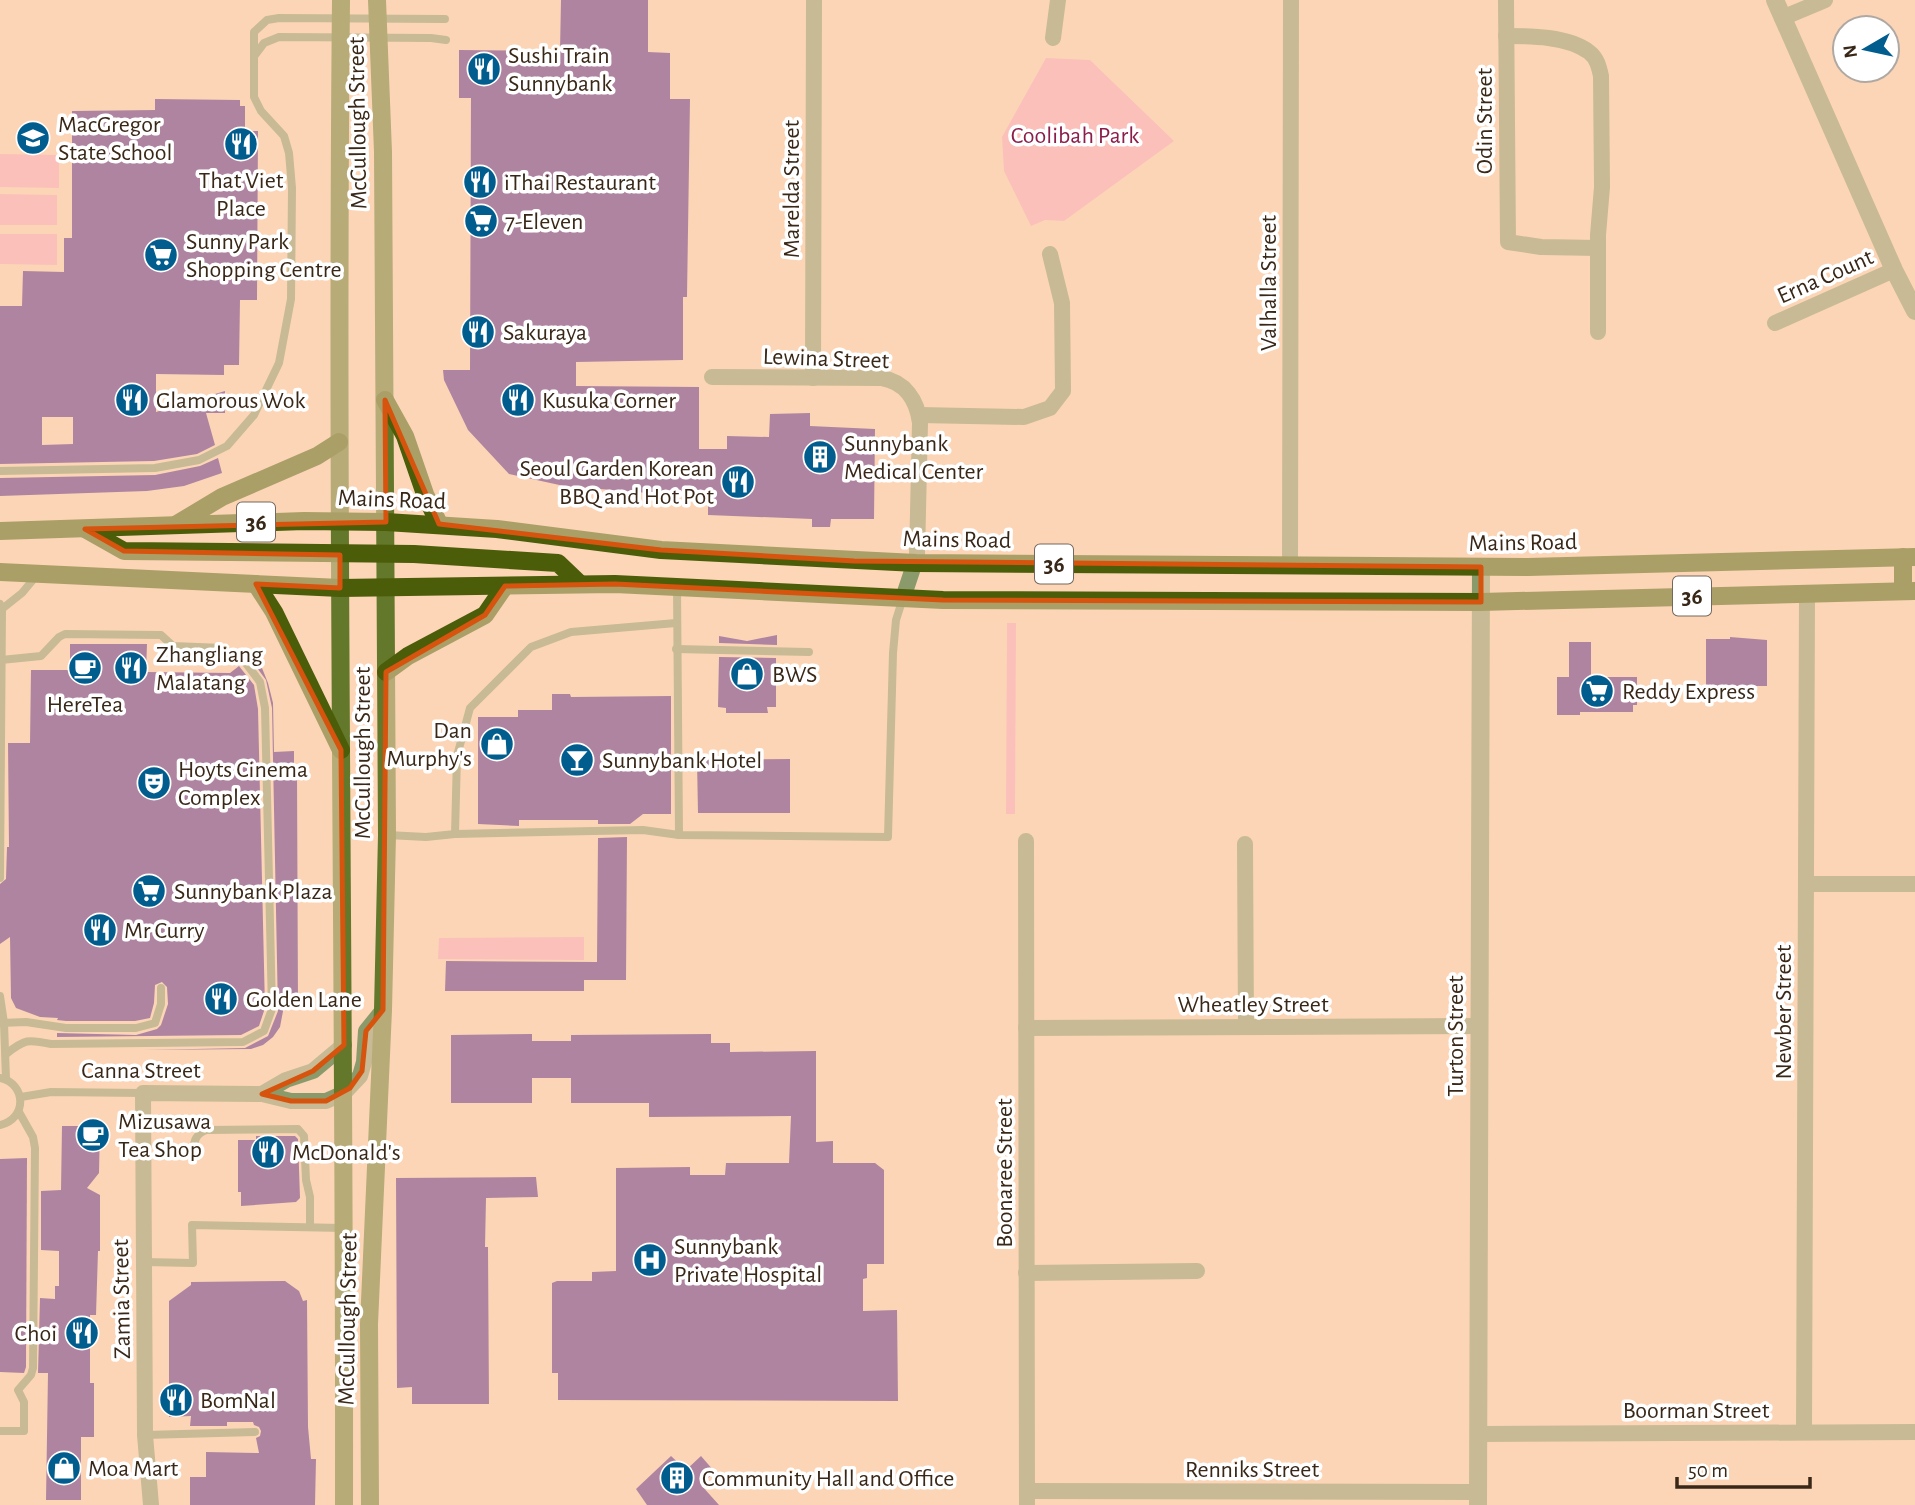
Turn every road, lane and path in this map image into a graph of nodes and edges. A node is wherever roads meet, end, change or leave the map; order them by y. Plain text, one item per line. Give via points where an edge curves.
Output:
1 (814, 0) edge
2 (1058, 0) edge
3 (1291, 0) edge
4 (1506, 0) edge
5 (1775, 0) edge
6 (1825, 0) edge
7 (341, 9) edge
8 (378, 9) edge
9 (1782, 18) junction
10 (445, 19) dead end
11 (1506, 36) junction
12 (340, 37) junction
13 (379, 37) junction
14 (1053, 38) dead end
15 (446, 40) dead end
16 (255, 55) junction
17 (1598, 247) junction
18 (1050, 254) dead end
19 (1894, 270) junction
20 (1913, 308) edge
21 (1776, 323) dead end
22 (1598, 332) dead end
23 (712, 377) dead end
24 (813, 378) junction
25 (385, 400) junction
26 (919, 415) junction
27 (339, 442) junction
28 (0, 471) edge
29 (339, 521) junction
30 (386, 522) junction
31 (439, 524) junction
32 (174, 525) junction
33 (85, 529) junction
34 (0, 531) edge
35 (385, 554) junction
36 (340, 555) junction
37 (1909, 557) edge
38 (916, 563) junction
39 (1290, 566) junction
40 (1481, 567) junction
41 (0, 572) edge
42 (38, 573) junction
43 (256, 584) junction
44 (580, 584) junction
45 (505, 586) junction
46 (677, 586) junction
47 (340, 588) junction
48 (386, 589) junction
49 (1909, 591) edge
50 (1807, 593) junction
51 (904, 598) junction
52 (1481, 602) junction
53 (1, 607) edge
54 (676, 623) junction
55 (676, 649) junction
56 (809, 652) dead end
57 (1, 660) edge
58 (386, 672) junction
59 (341, 750) junction
60 (455, 834) junction
61 (387, 835) junction
62 (679, 835) junction
63 (1026, 841) dead end
64 (1245, 844) dead end
65 (0, 878) edge
66 (1806, 884) junction
67 (1915, 884) edge
68 (161, 988) dead end
69 (0, 996) edge
70 (383, 1010) junction
71 (2, 1023) edge
72 (1479, 1026) junction
73 (47, 1027) junction
74 (1246, 1027) junction
75 (1026, 1028) junction
76 (30, 1040) junction
77 (344, 1045) junction
78 (6, 1054) junction
79 (3, 1079) edge
80 (143, 1093) junction
81 (344, 1093) junction
82 (262, 1094) junction
83 (21, 1097) junction
84 (19, 1112) junction
85 (0, 1125) edge
86 (192, 1155) dead end
87 (310, 1227) junction
88 (343, 1228) junction
89 (143, 1262) junction
90 (1197, 1271) dead end
91 (1026, 1273) junction
92 (0, 1431) edge
93 (255, 1432) dead end
94 (1804, 1432) junction
95 (1915, 1432) edge
96 (145, 1434) junction
97 (1478, 1434) junction
98 (1027, 1498) edge
99 (1478, 1499) edge
100 (151, 1505) edge
101 (344, 1505) edge
102 (370, 1505) edge

1 - 24 street, Marelda Street
2 - 14 street
3 - 39 street, Valhalla Street
4 - 11 street, Odin Street
5 - 9 street
6 - 9 street
7 - 8 lane
7 - 12 main road, McCullough Street
7 - 16 lane via 267,20 254,32
8 - 10 lane
8 - 13 main road, McCullough Street
9 - 19 street
11 - 17 street via 1558,39 1588,51 1597,62 1602,173
11 - 17 street, Odin Street via 1507,242
12 - 13 lane
12 - 16 lane via 279,37 264,43
12 - 27 main road, McCullough Street
13 - 15 lane
13 - 25 main road, McCullough Street
16 - 28 lane via 254,97 287,142 292,194 291,299 279,363 254,415 227,446 199,460 155,468
17 - 22 street
18 - 26 street via 1062,303 1063,391 1050,408 1024,416
19 - 20 street
19 - 21 street, Erna Count
23 - 24 street, Lewina Street
24 - 26 street, Lewina Street via 897,382
25 - 30 main road, McCullough Street
25 - 31 main road via 405,436
26 - 38 street
27 - 29 main road, McCullough Street
27 - 32 main road
29 - 30 main road, Mains Road / 36
29 - 32 main road, Mains Road / 36
29 - 36 main road, McCullough Street
30 - 31 main road, Mains Road / 36
30 - 35 main road, McCullough Street
31 - 38 main road, Mains Road / 36 via 661,550
32 - 33 main road, Mains Road / 36
33 - 34 main road, Mains Road / 36
33 - 36 main road via 124,551
35 - 36 main road
35 - 44 main road via 558,563
35 - 48 main road, McCullough Street
36 - 47 main road, McCullough Street
37 - 40 main road, Mains Road / 36
37 - 49 main road
38 - 39 main road, Mains Road / 36
38 - 51 street
39 - 40 main road, Mains Road / 36
40 - 52 street, Turton Street
41 - 42 main road, 36
42 - 43 main road, 36
42 - 53 lane via 22,593
43 - 47 main road, 36
43 - 59 main road
44 - 45 main road, 36
44 - 46 main road, 36
45 - 48 main road, 36
45 - 58 main road via 485,615
46 - 51 main road, 36
46 - 54 lane
47 - 48 main road, 36
47 - 59 main road, McCullough Street
48 - 58 main road, McCullough Street
49 - 50 main road, 36
50 - 52 main road, 36
50 - 66 street, Newber Street
51 - 52 main road, 36
51 - 62 lane via 894,645 888,837
52 - 72 street, Turton Street
53 - 57 lane
54 - 55 lane
54 - 60 lane via 571,632 531,647 470,708 457,756
55 - 56 lane
55 - 62 lane
57 - 65 lane
57 - 76 lane via 41,656 65,634 160,635 173,646 223,648 245,662 260,682 265,708 272,1009 264,1031 243,1042 51,1044
58 - 61 main road, McCullough Street
59 - 77 main road, McCullough Street
60 - 61 lane
60 - 62 lane via 643,830
61 - 70 main road, McCullough Street
63 - 75 street, Boonaree Street
64 - 74 street
66 - 67 street
66 - 94 street, Newber Street
68 - 73 lane via 155,1023 136,1028
69 - 71 lane
70 - 81 street via 366,1031 362,1072
70 - 102 main road, McCullough Street via 369,1324
71 - 73 lane
71 - 78 lane
72 - 74 street, Wheatley Street
72 - 97 street, Turton Street
73 - 76 lane
74 - 75 street, Wheatley Street
75 - 91 street, Boonaree Street
76 - 78 lane
77 - 81 main road, McCullough Street
77 - 82 street, Canna Street via 308,1074
78 - 79 lane
79 - 83 lane via 15,1086
80 - 82 street, Canna Street
80 - 83 lane, Canna Street via 51,1092
80 - 89 street, Zamia Street
81 - 82 street, Canna Street via 316,1102
81 - 88 main road, McCullough Street
83 - 84 lane
84 - 85 lane
84 - 92 lane via 35,1148 33,1368 18,1390 24,1402 24,1431
86 - 87 lane via 194,1139 207,1130 298,1129 304,1136
87 - 88 lane
87 - 89 lane via 192,1225 193,1263
88 - 101 main road, McCullough Street
89 - 96 street, Zamia Street
90 - 91 street
91 - 98 street, Boonaree Street
93 - 96 lane
94 - 95 street, Boorman Street
94 - 97 street, Boorman Street
96 - 100 street, Zamia Street
97 - 99 street, Turton Street
98 - 99 street, Renniks Street

